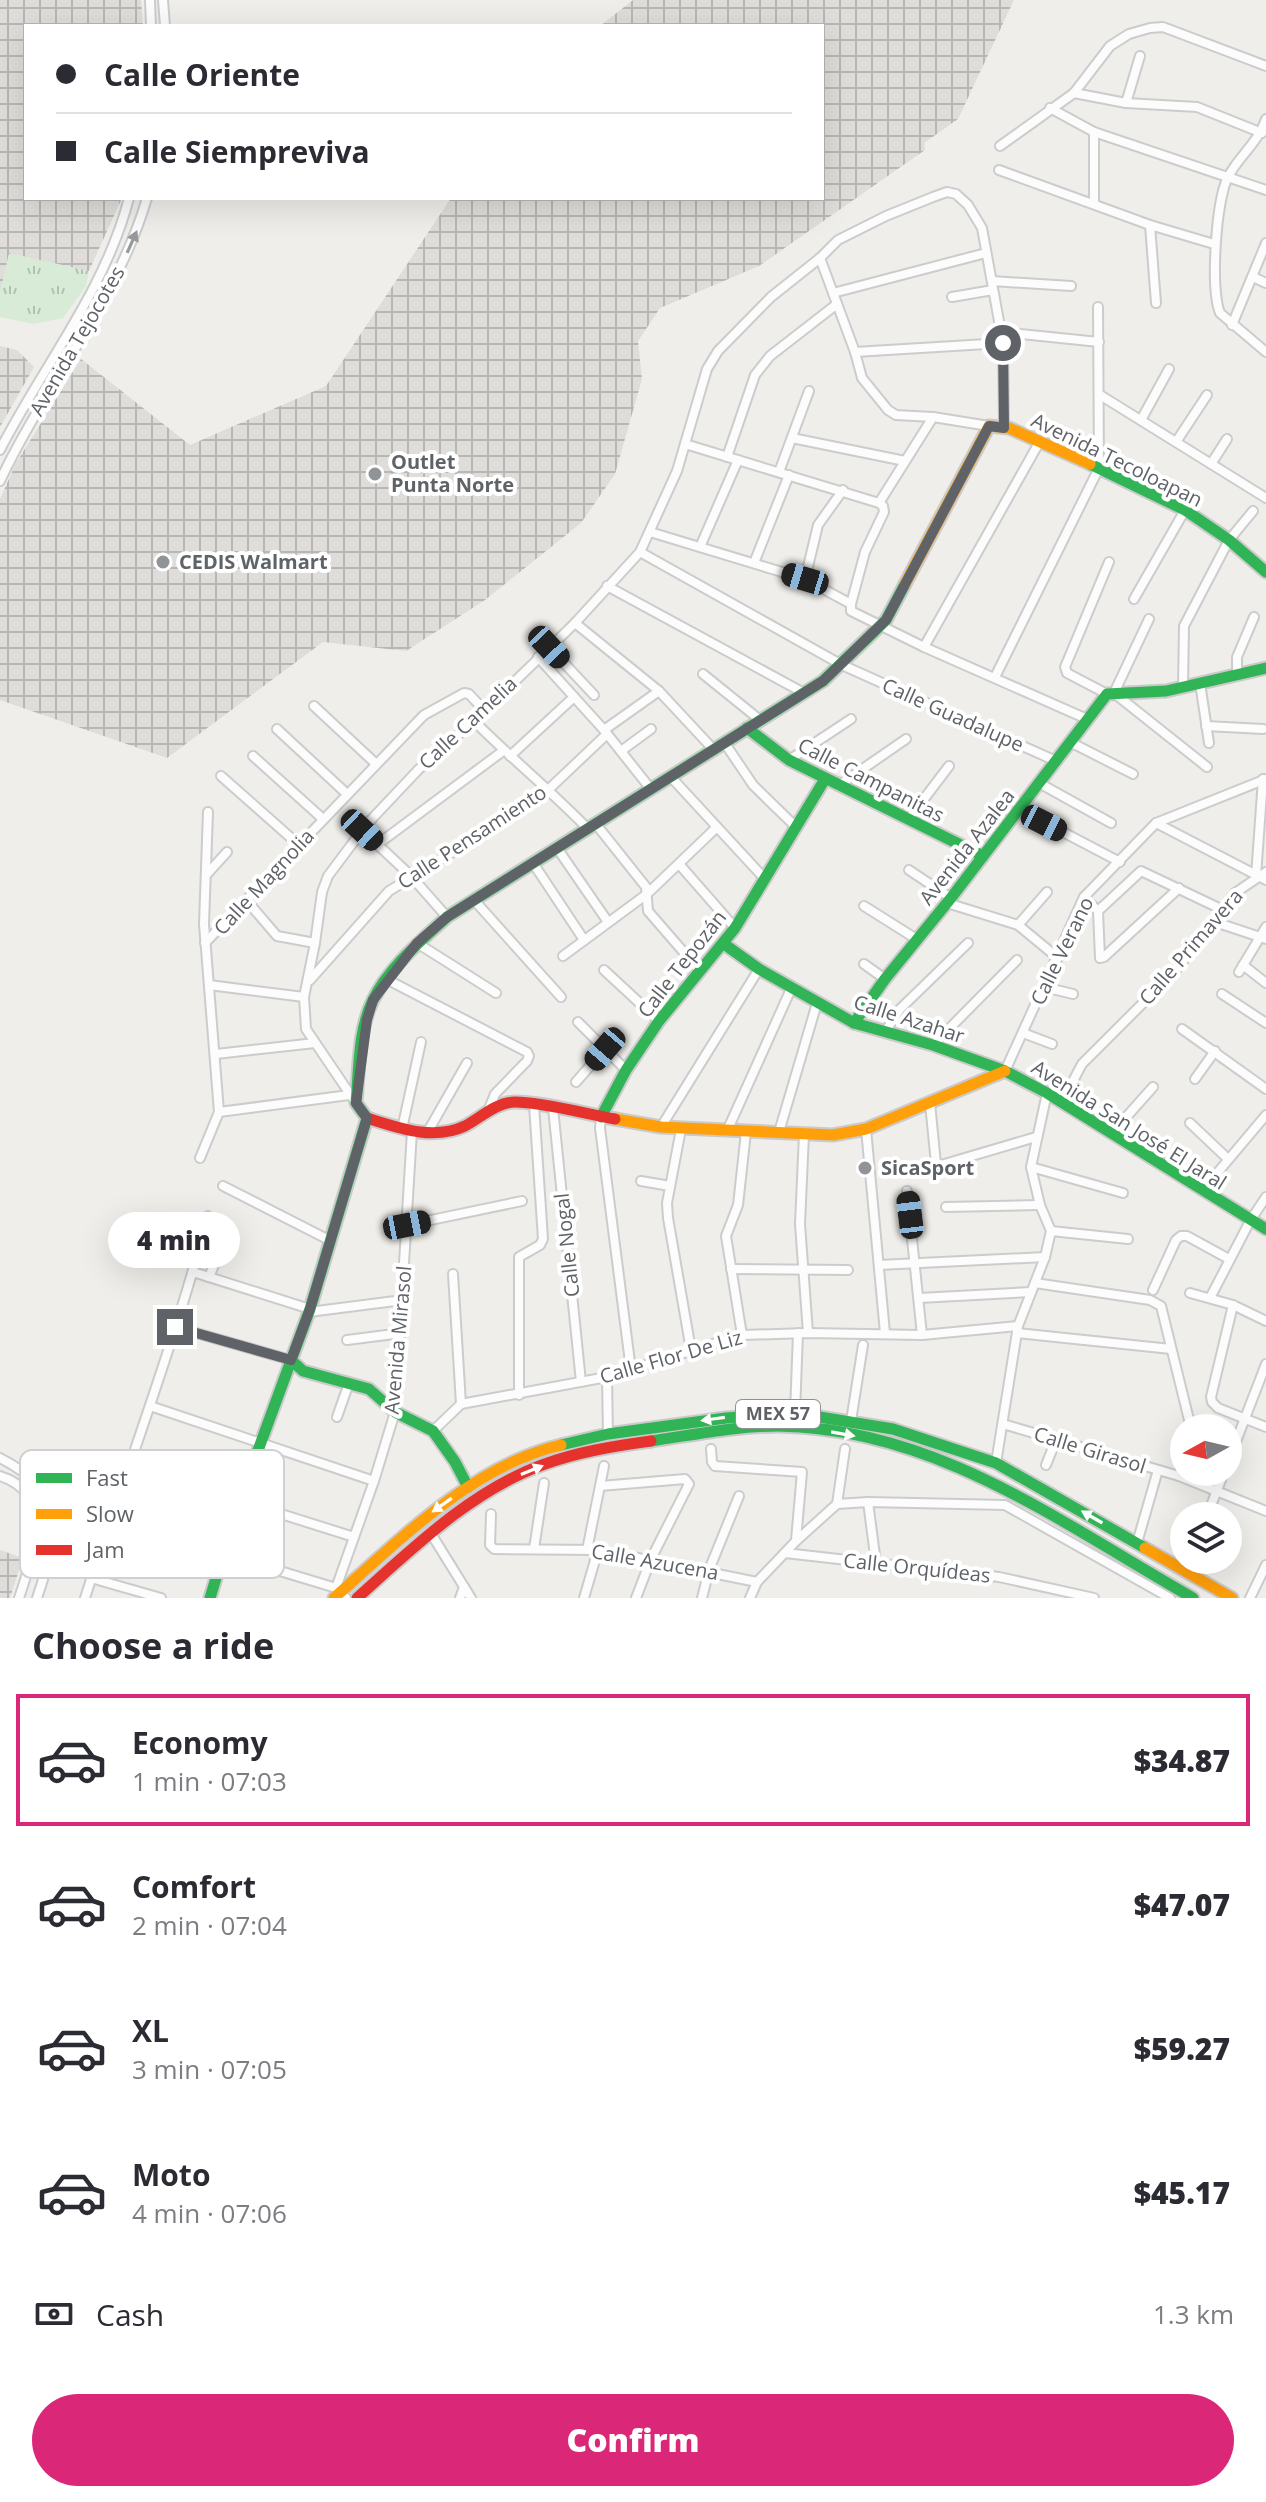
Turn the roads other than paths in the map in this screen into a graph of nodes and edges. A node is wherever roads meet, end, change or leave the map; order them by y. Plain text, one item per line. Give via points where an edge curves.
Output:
1 (150, 0) edge
2 (163, 0) edge
3 (151, 24) edge
4 (165, 24) edge
5 (1140, 56) dead end
6 (1266, 66) edge
7 (1074, 93) junction
8 (1126, 103) junction
9 (1050, 108) junction
10 (1266, 119) edge
11 (1094, 132) junction
12 (1262, 133) junction
13 (1000, 146) dead end
14 (999, 170) dead end
15 (1227, 177) junction
16 (1266, 190) edge
17 (146, 200) edge
18 (128, 203) edge
19 (1094, 204) junction
20 (142, 215) junction
21 (1150, 225) junction
22 (1266, 243) edge
23 (1214, 244) junction
24 (986, 253) junction
25 (820, 258) junction
26 (1253, 277) junction
27 (1266, 283) edge
28 (992, 285) junction
29 (1071, 286) dead end
30 (833, 293) junction
31 (952, 297) dead end
32 (1156, 303) dead end
33 (837, 304) junction
34 (1098, 307) dead end
35 (1232, 325) junction
36 (1001, 332) junction
37 (1099, 342) junction
38 (1003, 343) junction
39 (855, 352) junction
40 (1266, 352) edge
41 (1169, 369) dead end
42 (809, 391) dead end
43 (1100, 395) junction
44 (1207, 395) dead end
45 (933, 417) junction
46 (1141, 420) junction
47 (989, 426) junction
48 (1004, 428) junction
49 (792, 438) junction
50 (1227, 439) dead end
51 (1040, 441) junction
52 (1176, 442) junction
53 (685, 444) junction
54 (0, 450) edge
55 (727, 457) junction
56 (738, 460) junction
57 (905, 461) junction
58 (1211, 464) junction
59 (1099, 468) junction
60 (784, 474) junction
61 (0, 481) edge
62 (843, 490) junction
63 (1266, 498) edge
64 (879, 503) junction
65 (1185, 510) junction
66 (1253, 511) dead end
67 (650, 532) junction
68 (1229, 540) junction
69 (700, 547) junction
70 (640, 552) junction
71 (1109, 562) dead end
72 (754, 563) junction
73 (1266, 572) edge
74 (805, 579) junction
75 (607, 586) junction
76 (1134, 599) dead end
77 (851, 604) junction
78 (1254, 617) dead end
79 (1149, 619) dead end
80 (575, 623) junction
81 (880, 626) junction
82 (549, 647) junction
83 (924, 647) junction
84 (538, 657) junction
85 (842, 665) junction
86 (1266, 668) edge
87 (703, 674) dead end
88 (1237, 675) junction
89 (995, 677) junction
90 (1200, 683) junction
91 (1183, 687) junction
92 (659, 691) junction
93 (804, 693) junction
94 (1111, 693) junction
95 (594, 695) dead end
96 (574, 697) junction
97 (314, 706) dead end
98 (484, 710) junction
99 (851, 719) dead end
100 (1087, 719) junction
101 (760, 720) junction
102 (474, 721) junction
103 (1206, 726) junction
104 (747, 728) junction
105 (277, 729) dead end
106 (651, 729) dead end
107 (1263, 729) dead end
108 (606, 732) junction
109 (906, 739) dead end
110 (724, 742) junction
111 (1070, 742) junction
112 (1209, 743) dead end
113 (713, 749) junction
114 (621, 751) junction
115 (506, 753) junction
116 (253, 756) dead end
117 (789, 760) junction
118 (1056, 761) junction
119 (375, 763) junction
120 (949, 766) dead end
121 (1207, 767) dead end
122 (1133, 774) dead end
123 (221, 776) dead end
124 (670, 776) junction
125 (825, 779) junction
126 (1265, 779) edge
127 (1039, 783) junction
128 (838, 786) junction
129 (650, 788) junction
130 (549, 789) junction
131 (347, 794) junction
132 (1019, 809) junction
133 (208, 812) dead end
134 (323, 819) junction
135 (908, 820) junction
136 (1111, 823) dead end
137 (1156, 823) junction
138 (591, 826) junction
139 (717, 827) junction
140 (796, 827) junction
141 (362, 830) junction
142 (378, 844) junction
143 (299, 845) junction
144 (557, 848) junction
145 (227, 852) dead end
146 (983, 856) junction
147 (1120, 862) junction
148 (533, 863) junction
149 (679, 864) junction
150 (909, 870) dead end
151 (1266, 872) edge
152 (207, 874) junction
153 (410, 875) junction
154 (1256, 876) junction
155 (765, 879) junction
156 (1266, 880) edge
157 (1179, 888) junction
158 (1047, 892) dead end
159 (647, 894) junction
160 (1084, 897) junction
161 (474, 900) junction
162 (949, 900) junction
163 (247, 901) junction
164 (864, 906) dead end
165 (1221, 909) junction
166 (1098, 911) junction
167 (447, 917) junction
168 (1212, 921) junction
169 (608, 922) junction
170 (1018, 925) junction
171 (1266, 927) edge
172 (735, 928) junction
173 (1263, 938) edge
174 (584, 940) junction
175 (918, 940) junction
176 (205, 943) junction
177 (315, 943) junction
178 (417, 943) junction
179 (968, 943) dead end
180 (724, 944) junction
181 (563, 956) dead end
182 (1058, 958) junction
183 (1017, 960) dead end
184 (864, 964) dead end
185 (759, 969) junction
186 (604, 970) dead end
187 (700, 971) junction
188 (885, 979) junction
189 (309, 980) junction
190 (388, 980) junction
191 (1266, 983) edge
192 (209, 985) junction
193 (1044, 987) junction
194 (791, 989) junction
195 (496, 993) dead end
196 (1073, 994) dead end
197 (1222, 994) dead end
198 (304, 997) junction
199 (561, 997) dead end
200 (817, 1003) junction
201 (659, 1021) junction
202 (578, 1022) dead end
203 (854, 1023) junction
204 (1266, 1023) edge
205 (1182, 1029) dead end
206 (885, 1032) junction
207 (1023, 1033) junction
208 (421, 1042) dead end
209 (315, 1043) junction
210 (1052, 1044) dead end
211 (933, 1045) junction
212 (605, 1049) junction
213 (1215, 1051) junction
214 (216, 1054) junction
215 (467, 1063) dead end
216 (626, 1070) junction
217 (1005, 1071) junction
218 (1195, 1079) dead end
219 (576, 1082) dead end
220 (1153, 1087) dead end
221 (1266, 1089) edge
222 (1047, 1093) junction
223 (353, 1099) junction
224 (1062, 1102) junction
225 (930, 1103) junction
226 (534, 1105) junction
227 (553, 1108) junction
228 (488, 1111) junction
229 (219, 1112) junction
230 (1266, 1115) edge
231 (601, 1117) junction
232 (367, 1118) junction
233 (1190, 1123) dead end
234 (661, 1127) junction
235 (681, 1129) junction
236 (866, 1129) junction
237 (407, 1130) junction
238 (727, 1131) junction
239 (746, 1132) junction
240 (779, 1132) junction
241 (427, 1133) junction
242 (1112, 1133) junction
243 (804, 1134) junction
244 (1036, 1137) junction
245 (200, 1158) dead end
246 (1228, 1159) junction
247 (1031, 1167) junction
248 (641, 1181) dead end
249 (223, 1186) dead end
250 (670, 1186) junction
251 (907, 1191) dead end
252 (1202, 1191) junction
253 (1123, 1193) dead end
254 (1266, 1197) edge
255 (522, 1201) dead end
256 (1040, 1205) junction
257 (946, 1207) dead end
258 (208, 1216) dead end
259 (1250, 1221) junction
260 (407, 1225) junction
261 (1266, 1229) edge
262 (1051, 1231) junction
263 (225, 1239) dead end
264 (1128, 1239) dead end
265 (331, 1241) junction
266 (1045, 1257) junction
267 (1229, 1259) junction
268 (916, 1263) junction
269 (879, 1265) junction
270 (731, 1269) junction
271 (803, 1270) junction
272 (848, 1270) dead end
273 (193, 1272) junction
274 (453, 1274) dead end
275 (209, 1277) junction
276 (1035, 1283) junction
277 (1153, 1290) dead end
278 (1031, 1292) junction
279 (1190, 1293) dead end
280 (919, 1298) junction
281 (1210, 1298) junction
282 (403, 1300) junction
283 (1233, 1305) junction
284 (309, 1310) junction
285 (1265, 1317) edge
286 (175, 1327) junction
287 (1018, 1330) junction
288 (402, 1333) junction
289 (803, 1333) junction
290 (885, 1333) junction
291 (742, 1335) junction
292 (922, 1335) junction
293 (347, 1340) dead end
294 (863, 1345) dead end
295 (1171, 1349) junction
296 (691, 1350) junction
297 (291, 1360) junction
298 (1266, 1364) edge
299 (631, 1370) junction
300 (607, 1377) junction
301 (581, 1382) junction
302 (349, 1383) junction
303 (519, 1395) junction
304 (461, 1404) junction
305 (150, 1406) junction
306 (395, 1412) junction
307 (795, 1413) junction
308 (1187, 1414) edge
309 (337, 1417) dead end
310 (1245, 1418) junction
311 (851, 1421) junction
312 (1003, 1424) junction
313 (1242, 1426) edge
314 (1266, 1427) edge
315 (433, 1431) junction
316 (608, 1434) junction
317 (1056, 1440) junction
318 (261, 1443) junction
319 (711, 1449) dead end
320 (845, 1449) dead end
321 (135, 1450) edge
322 (258, 1450) edge
323 (282, 1450) edge
324 (284, 1451) edge
325 (0, 1458) edge
326 (996, 1463) junction
327 (1046, 1465) dead end
328 (604, 1466) dead end
329 (20, 1470) edge
330 (1158, 1470) junction
331 (1170, 1473) edge
332 (0, 1476) edge
333 (374, 1481) junction
334 (544, 1483) dead end
335 (600, 1486) junction
336 (1203, 1486) edge
337 (1219, 1486) edge
338 (20, 1487) edge
339 (468, 1487) junction
340 (1010, 1492) junction
341 (1217, 1492) junction
342 (739, 1496) dead end
343 (868, 1502) junction
344 (1213, 1502) edge
345 (837, 1504) junction
346 (1005, 1505) junction
347 (1266, 1511) edge
348 (491, 1514) dead end
349 (284, 1516) edge
350 (430, 1532) junction
351 (354, 1537) junction
352 (796, 1541) junction
353 (1137, 1543) junction
354 (534, 1549) junction
355 (587, 1550) junction
356 (598, 1550) junction
357 (785, 1553) junction
358 (651, 1559) junction
359 (1166, 1560) junction
360 (1170, 1561) edge
361 (876, 1563) junction
362 (1266, 1565) edge
363 (709, 1570) junction
364 (1200, 1574) edge
365 (284, 1575) edge
366 (1158, 1577) junction
367 (25, 1578) edge
368 (43, 1578) edge
369 (91, 1578) joint
370 (216, 1578) edge
371 (757, 1582) junction
372 (464, 1587) junction
373 (339, 1594) edge
374 (1186, 1596) edge
375 (19, 1598) edge
376 (37, 1598) edge
377 (85, 1598) edge
378 (161, 1598) edge
379 (210, 1598) edge
380 (357, 1598) edge
381 (460, 1598) edge
382 (471, 1598) edge
383 (584, 1598) edge
384 (636, 1598) edge
385 (702, 1598) edge
386 (750, 1598) edge
387 (756, 1598) edge
388 (1094, 1598) edge
389 (1170, 1598) edge
390 (1232, 1598) edge
391 (1250, 1598) edge

1 - 3 street
2 - 4 street
5 - 8 street
6 - 7 street via 1163,27 1150,28 1110,46
7 - 8 street
7 - 9 street
8 - 12 street via 1197,107
9 - 11 street
9 - 13 street
10 - 12 street
11 - 15 street
11 - 19 street
12 - 15 street
14 - 19 street
15 - 16 street
15 - 23 street
17 - 20 street, Avenida Tejocotes
18 - 20 street
18 - 54 street, Avenida Tejocotes via 104,271
19 - 21 street
61 -> 20 street, Avenida Tejocotes via 114,282
21 - 23 street
21 - 32 street
22 - 26 street
23 - 35 street via 1217,308
24 - 25 street, Calle Camelia via 982,228 968,205 947,192 850,232
24 - 28 street
24 - 30 street
25 - 30 street
25 - 53 street, Calle Camelia via 771,297 718,351 707,369
26 - 27 street
26 - 35 street
28 - 29 street
28 - 31 street
28 - 36 street
30 - 33 street
33 - 39 street
33 - 55 street via 770,356 755,375
34 - 37 street
35 - 40 street
36 - 37 street
36 - 38 street
37 - 43 street
38 - 39 street
38 - 48 street
39 - 45 street via 862,378 892,414
41 - 46 street
42 - 49 street
43 - 46 street
43 - 59 street
44 - 52 street
45 - 47 street
45 - 57 street
46 - 52 street
47 - 48 street, Avenida Tecoloapan
47 - 81 street
48 - 51 street, Avenida Tecoloapan
49 - 57 street
49 - 60 street
50 - 58 street
51 - 59 street, Avenida Tecoloapan
51 - 83 street
52 - 58 street
53 - 55 street
53 - 67 street, Calle Camelia
55 - 56 street
56 - 60 street
56 - 69 street
57 - 64 street
58 - 63 street
59 - 65 street, Avenida Tecoloapan
59 - 89 street
60 - 62 street
60 - 72 street
62 - 64 street
62 - 74 street via 818,525
64 - 77 street via 884,512 865,552
65 - 68 street, Avenida Tecoloapan
65 - 76 street
66 - 68 street
67 - 69 street
67 - 70 street, Calle Camelia
68 - 73 street, Avenida Tecoloapan
68 - 91 street via 1184,626
69 - 72 street
70 - 75 street, Calle Camelia
70 - 85 street, Calle Guadalupe
71 - 94 street via 1065,667 1067,673
72 - 74 street
74 - 77 street
75 - 80 street, Calle Camelia
75 - 93 street
77 - 81 street via 851,611
78 - 88 street via 1237,657
79 - 94 street
80 - 82 street, Calle Camelia
80 - 92 street
81 - 83 street
81 - 85 street
82 - 84 street, Calle Camelia
82 - 95 street
83 - 89 street
84 - 96 street
84 - 98 street, Calle Camelia
85 - 93 street
85 - 118 street, Calle Guadalupe
86 - 88 street
87 - 101 street
88 - 90 street
89 - 100 street
90 - 91 street
90 - 103 street
91 - 94 street
92 - 108 street, Calle Pensamiento
92 - 113 street
93 - 101 street
94 - 100 street, Avenida Azalea
94 - 121 street
96 - 108 street
96 - 115 street
97 - 119 street
98 - 102 street, Calle Camelia
98 - 119 street, Calle Magnolia via 464,693 424,715
99 - 117 street
100 - 111 street, Avenida Azalea
101 - 104 street
102 - 115 street
102 - 141 street, Calle Camelia
103 - 107 street
103 - 112 street
104 - 110 street
104 - 117 street, Calle Campanitas
105 - 131 street
106 - 114 street
108 - 114 street
108 - 130 street, Calle Pensamiento
109 - 128 street
110 - 113 street
110 - 140 street via 753,785
111 - 118 street, Avenida Azalea
111 - 122 street
113 - 124 street
114 - 129 street
115 - 130 street
115 - 142 street
116 - 134 street
117 - 125 street, Calle Campanitas
118 - 127 street, Avenida Azalea
119 - 131 street, Calle Magnolia
120 - 135 street
123 - 143 street
124 - 129 street
124 - 139 street
125 - 128 street, Calle Campanitas
125 - 140 street, Calle Tepozán
126 - 137 street, Calle Verano
126 - 154 street
127 - 132 street, Avenida Azalea
127 - 136 street
128 - 135 street, Calle Campanitas
129 - 138 street
130 - 138 street
130 - 153 street, Calle Pensamiento
131 - 134 street, Calle Magnolia
132 - 146 street, Avenida Azalea
132 - 147 street
133 - 152 street
134 - 143 street, Calle Magnolia
135 - 146 street, Calle Campanitas
137 - 147 street, Calle Verano
137 - 154 street
138 - 144 street
138 - 159 street
139 - 149 street
139 - 155 street
140 - 155 street, Calle Tepozán
141 - 142 street
141 - 177 street, Calle Camelia via 328,876
142 - 153 street
143 - 163 street, Calle Magnolia
144 - 148 street
144 - 169 street
145 - 152 street
146 - 162 street, Avenida Azalea
147 - 160 street, Calle Verano
148 - 161 street
148 - 174 street
149 - 159 street
149 - 172 street
150 - 162 street
151 - 154 street, Calle Primavera
152 - 176 street
153 - 167 street
153 - 189 street, Calle Pensamiento via 389,891
154 - 156 street
154 - 165 street, Calle Primavera
155 - 172 street, Calle Tepozán
157 - 165 street
157 - 166 street via 1141,871
157 - 166 street via 1100,958
158 - 170 street
159 - 169 street
159 - 187 street via 648,911
160 - 166 street
160 - 182 street, Calle Verano
161 - 167 street
161 - 199 street
162 - 170 street
162 - 175 street, Avenida Azalea
163 - 176 street, Calle Magnolia
163 - 177 street via 277,936
164 - 175 street
165 - 168 street, Calle Primavera
167 - 178 street
168 - 173 street
168 - 224 street, Calle Primavera via 1176,970 1082,1064
169 - 174 street
170 - 182 street
171 - 173 street
172 - 180 street, Calle Tepozán
173 - 191 street via 1241,968
174 - 181 street
175 - 188 street, Avenida Azalea
176 - 192 street
177 - 189 street, Calle Camelia
178 - 190 street
178 - 195 street
179 - 206 street via 900,1009
180 - 185 street, Calle Azahar
180 - 187 street, Calle Tepozán
182 - 193 street, Calle Verano
183 - 211 street
184 - 188 street
185 - 194 street, Calle Azahar
185 - 234 street
186 - 201 street
187 - 201 street, Calle Tepozán
188 - 203 street, Avenida Azalea
189 - 198 street, Calle Camelia
190 - 223 street via 367,1020
190 - 228 street via 527,1052 527,1061 495,1094
192 - 198 street
192 - 214 street
193 - 196 street
193 - 207 street, Calle Verano
194 - 200 street, Calle Azahar
194 - 238 street
197 - 204 street
198 - 209 street, Calle Camelia via 306,1029
200 - 203 street, Calle Azahar
200 - 240 street
201 - 216 street, Calle Tepozán
202 - 212 street
203 - 206 street, Calle Azahar
205 - 213 street
206 - 211 street, Calle Azahar
207 - 210 street
207 - 217 street, Calle Verano
208 - 237 street, Avenida Mirasol
209 - 214 street
209 - 223 street, Calle Camelia
211 - 217 street, Calle Azahar
212 - 216 street
212 - 219 street
213 - 218 street
213 - 221 street
214 - 229 street
215 - 241 street
216 - 231 street, Calle Tepozán
217 - 222 street, Avenida San José El Jaral
217 - 225 street, Avenida San José El Jaral
220 - 242 street
222 - 224 street, Avenida San José El Jaral
222 - 244 street
223 - 229 street
223 - 232 street
224 - 242 street, Avenida San José El Jaral
225 - 236 street, Avenida San José El Jaral
225 - 244 street via 936,1164
226 - 227 street, Avenida San José El Jaral
226 - 228 street, Avenida San José El Jaral via 514,1102
226 - 303 street via 543,1239 519,1257
227 - 231 street, Avenida San José El Jaral
227 - 301 street, Calle Nogal
228 - 241 street, Avenida San José El Jaral via 450,1131
229 - 245 street
230 - 246 street
231 - 234 street, Avenida San José El Jaral
231 - 299 street
232 - 237 street, Avenida San José El Jaral
232 - 265 street
233 - 246 street
234 - 235 street, Avenida San José El Jaral
235 - 238 street, Avenida San José El Jaral
235 - 250 street
236 - 243 street, Avenida San José El Jaral
236 - 269 street
237 - 241 street, Avenida San José El Jaral
237 - 260 street, Avenida Mirasol
238 - 239 street, Avenida San José El Jaral
239 - 240 street, Avenida San José El Jaral
239 - 270 street via 738,1205 726,1236
240 - 243 street, Avenida San José El Jaral
242 - 252 street, Avenida San José El Jaral
243 - 271 street
244 - 247 street
246 - 252 street
247 - 253 street
247 - 256 street
248 - 250 street
249 - 265 street
250 - 296 street via 668,1218
251 - 268 street
252 - 259 street, Avenida San José El Jaral
254 - 259 street
255 - 260 street
256 - 257 street
256 - 262 street
258 - 273 street
259 - 261 street, Avenida San José El Jaral
259 - 267 street
260 - 282 street, Avenida Mirasol
262 - 264 street
262 - 266 street
263 - 275 street
265 - 284 street
266 - 268 street
266 - 276 street
267 - 277 street via 1181,1236
267 - 281 street
268 - 269 street
268 - 280 street
269 - 290 street
270 - 271 street
270 - 291 street
271 - 272 street
271 - 289 street
273 - 275 street
273 - 286 street
274 - 304 street
275 - 284 street
276 - 278 street
276 - 295 street via 1156,1302
278 - 280 street
278 - 287 street
279 - 281 street
280 - 292 street
281 - 283 street
282 - 284 street
282 - 288 street, Avenida Mirasol
283 - 285 street
283 - 310 street via 1211,1397 1218,1408
284 - 297 street
286 - 297 street
286 - 305 street
287 - 292 street, Calle Flor De Liz
287 - 295 street, Calle Flor De Liz
287 - 312 street
288 - 293 street
288 - 306 street, Avenida Mirasol
289 - 290 street, Calle Flor De Liz
289 - 291 street, Calle Flor De Liz
289 - 307 street
290 - 292 street, Calle Flor De Liz
291 - 296 street, Calle Flor De Liz
294 - 311 street
295 - 308 street
296 - 299 street, Calle Flor De Liz
297 - 302 street via 303,1371
297 - 318 street
298 - 310 street
299 - 300 street, Calle Flor De Liz
300 - 301 street, Calle Flor De Liz
300 - 316 street
301 - 303 street, Calle Flor De Liz
302 - 306 street via 369,1389
302 - 309 street
303 - 304 street, Calle Flor De Liz
304 - 315 street
305 - 318 street
305 - 321 street
306 - 315 street
306 - 333 street, Avenida Mirasol
307 - 311 street, MEX 57
307 -> 316 street, MEX 57
310 - 313 street
310 - 314 street
311 - 326 street, MEX 57 via 893,1429
312 - 317 street, Calle Girasol
312 - 326 street
315 - 339 street
316 - 339 street, MEX 57 via 551,1447
317 - 327 street
317 - 330 street, Calle Girasol
318 - 322 street
318 - 323 street
319 - 352 street via 715,1466 802,1472
320 - 345 street
324 - 333 street
325 - 329 street
353 -> 326 street, MEX 57
328 - 335 street
330 - 331 street, Calle Girasol
330 - 353 street
332 - 338 street
333 - 351 street, Avenida Mirasol
334 - 354 street
335 - 355 street
335 - 358 street via 688,1480
336 - 341 street, Calle Girasol
337 - 341 street
339 -> 373 street, MEX 57 via 424,1518
340 - 346 street
350 -> 340 street, MEX 57 via 490,1491 547,1464 604,1447 751,1427 813,1429 887,1443 933,1456
340 - 366 street, MEX 57
341 - 344 street
341 - 347 street, Calle Girasol
342 - 363 street
343 - 345 street
343 - 346 street
343 - 361 street
345 - 352 street
346 - 389 street
348 - 354 street, Calle Azucena via 491,1549
349 - 351 street
350 - 372 street
350 - 380 street, MEX 57
351 - 373 street, Avenida Mirasol
352 - 357 street
353 - 359 street, MEX 57
354 - 355 street, Calle Azucena
355 - 356 street, Calle Azucena
356 - 358 street, Calle Azucena
356 - 383 street
357 - 361 street, Calle Orquídeas
357 - 371 street
358 - 363 street, Calle Azucena
358 - 384 street
359 - 360 street, MEX 57
359 - 366 street
361 - 388 street, Calle Orquídeas via 999,1577
362 - 391 street
363 - 371 street, Calle Azucena
363 - 385 street
364 - 390 street, MEX 57
365 - 373 street
366 - 374 street, MEX 57
367 - 375 street
368 - 376 street
369 - 377 street
369 - 378 street
370 - 379 street
371 - 386 street
372 - 381 street
372 - 382 street
386 - 387 street

